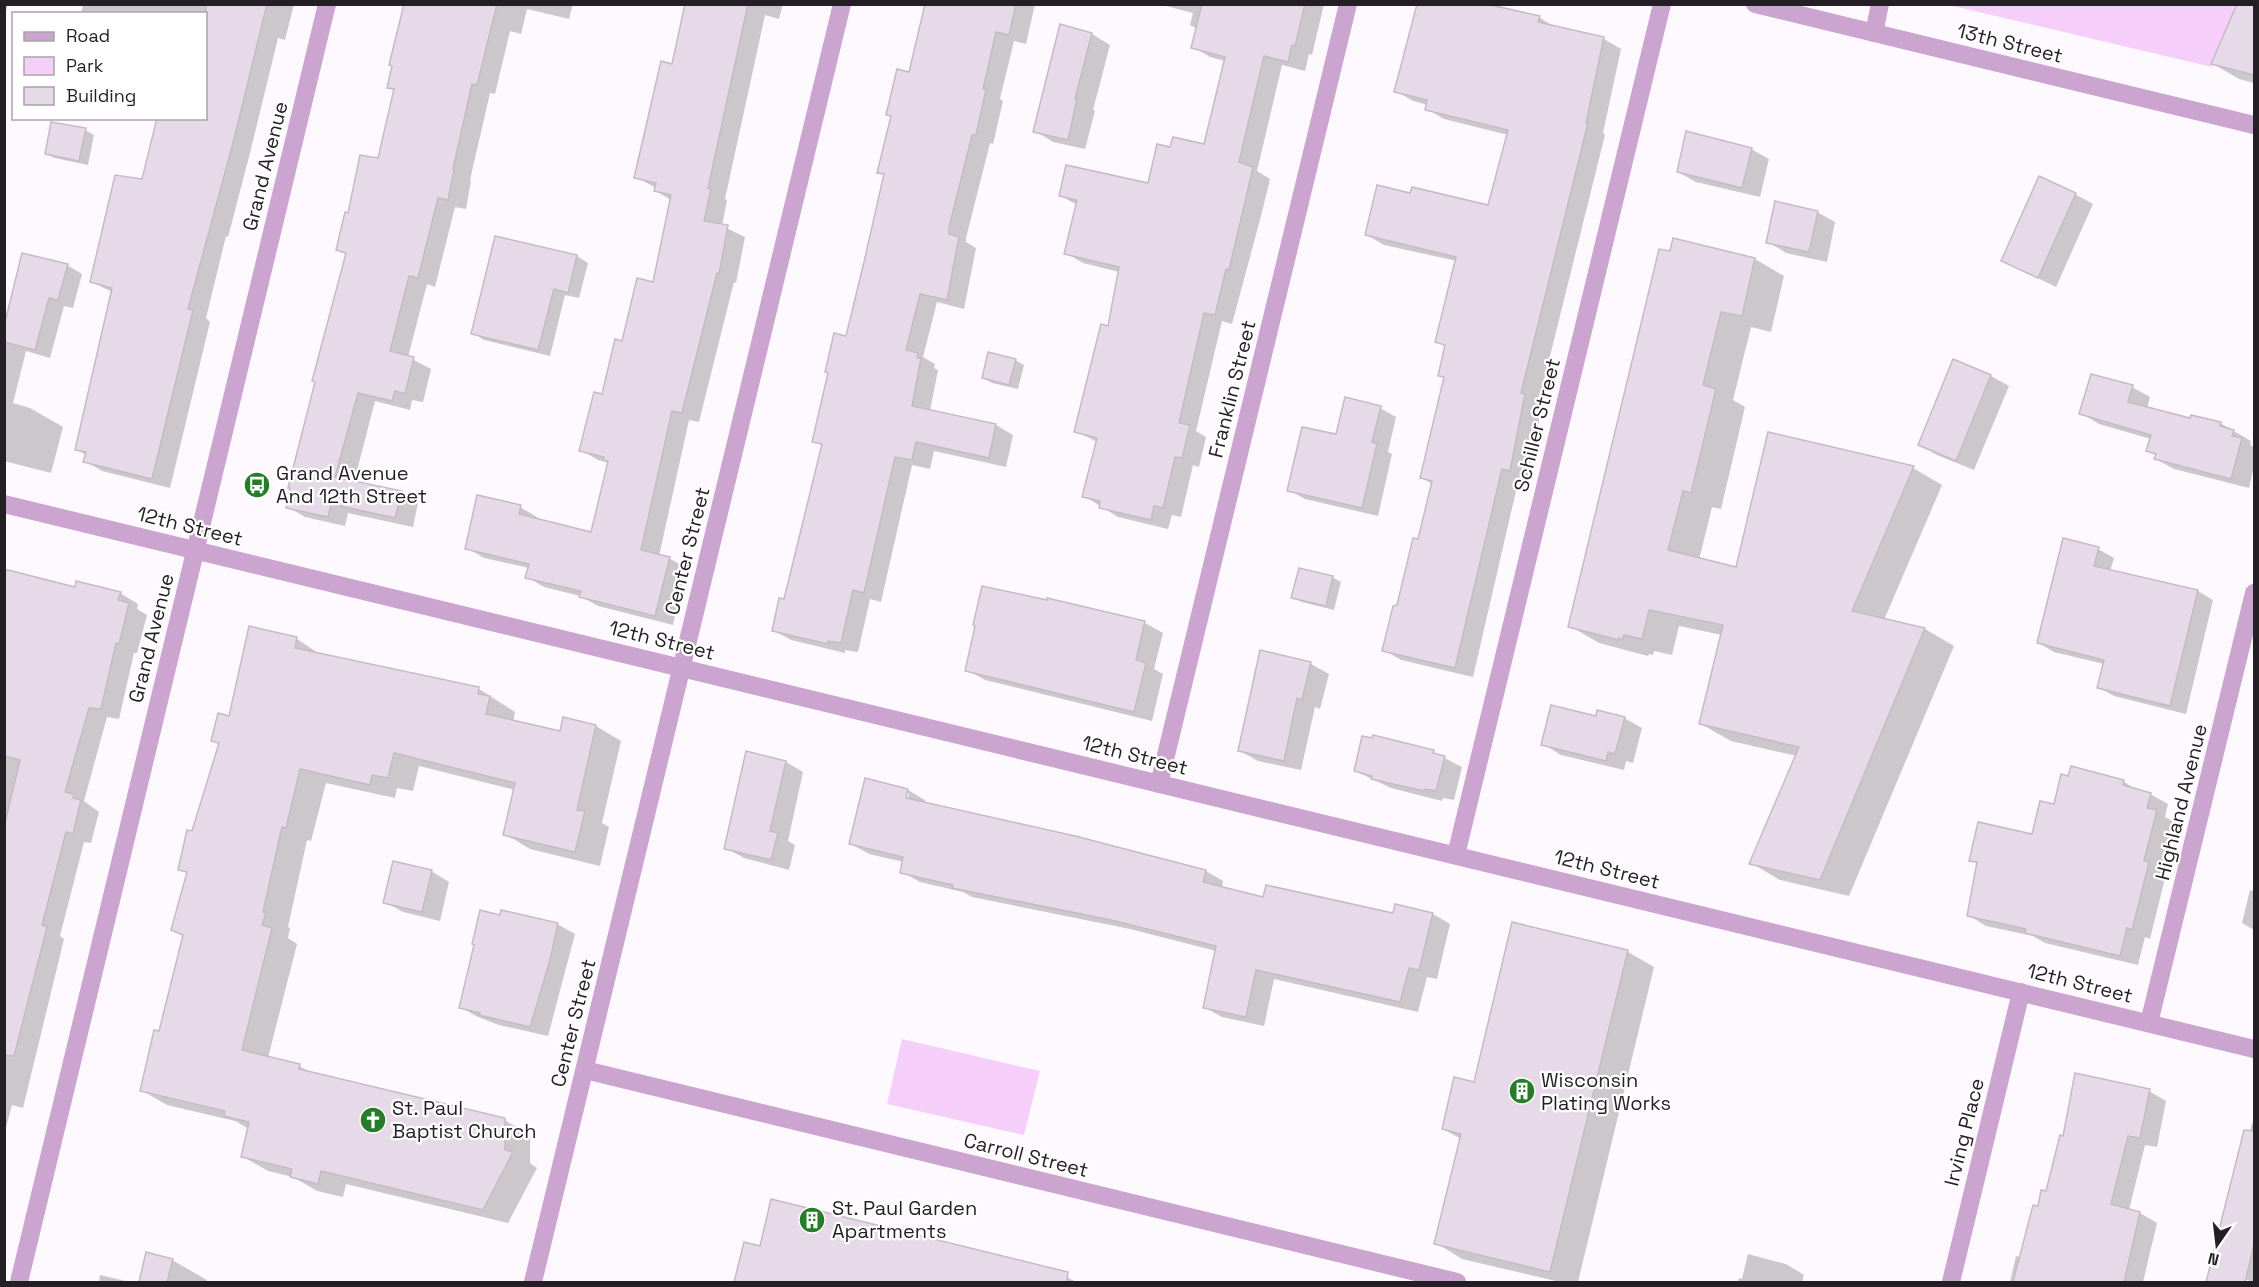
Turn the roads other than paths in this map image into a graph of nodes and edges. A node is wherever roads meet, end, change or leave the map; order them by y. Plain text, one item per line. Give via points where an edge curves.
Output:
1 (327, 4) edge
2 (842, 4) edge
3 (1348, 4) edge
4 (1662, 4) edge
5 (1755, 4) edge
6 (1880, 4) edge
7 (1874, 33) junction
8 (2254, 125) edge
9 (4, 504) edge
10 (195, 551) junction
11 (2254, 592) edge
12 (682, 668) junction
13 (1159, 784) junction
14 (1456, 855) junction
15 (2021, 992) junction
16 (2149, 1023) junction
17 (2254, 1048) edge
18 (585, 1070) junction
19 (19, 1282) edge
20 (533, 1282) edge
21 (1457, 1282) edge
22 (1951, 1282) edge

1 - 10 street, Grand Avenue
2 - 12 street, Center Street
3 - 13 street, Franklin Street
4 - 14 street, Schiller Street
5 - 7 street, 13th Street
6 - 7 street
7 - 8 street, 13th Street
9 - 10 street, 12th Street
10 - 12 street, 12th Street
10 - 19 street, Grand Avenue
11 - 16 street, Highland Avenue
12 - 13 street, 12th Street
12 - 18 street, Center Street
13 - 14 street, 12th Street
14 - 15 street, 12th Street
15 - 16 street, 12th Street
15 - 22 street, Irving Place
16 - 17 street, 12th Street
18 - 20 street, Center Street
18 - 21 street, Carroll Street

